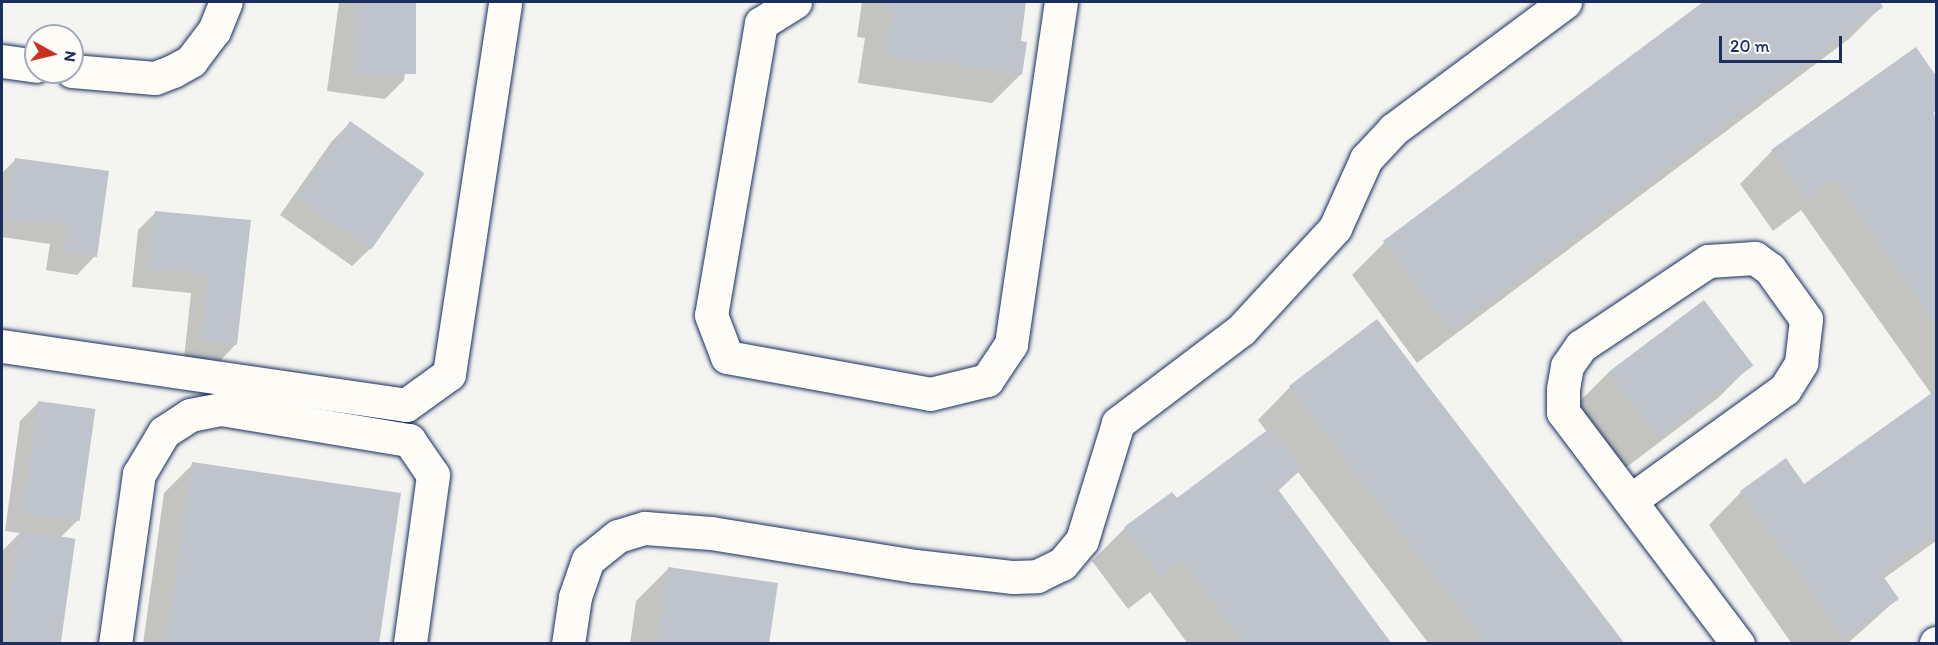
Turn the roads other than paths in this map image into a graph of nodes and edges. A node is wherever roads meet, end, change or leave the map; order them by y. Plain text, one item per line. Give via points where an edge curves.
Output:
1 (226, 2) edge
2 (505, 2) edge
3 (795, 2) edge
4 (1061, 2) edge
5 (1565, 2) edge
6 (2, 61) edge
7 (24, 64) edge
8 (84, 72) edge
9 (2, 346) edge
10 (1631, 500) junction
11 (115, 644) edge
12 (410, 644) edge
13 (568, 644) edge
14 (1738, 644) edge

1 - 8 street via 214,31 192,61 155,78
2 - 9 street via 449,374 406,405
3 - 4 street via 761,23 711,315 727,357 930,394 987,380 1011,344
5 - 13 street via 1394,129 1366,159 1335,228 1241,330 1118,423 1082,540 1062,564 1037,576 1013,576 915,566 711,533 645,528 618,536 588,560 575,597
6 - 7 street
10 - 10 street via 1563,412 1568,366 1581,346 1708,261 1755,258 1770,269 1806,319 1801,363 1785,389
10 - 14 street
11 - 12 street via 139,474 164,432 190,415 221,409 409,440 433,475

